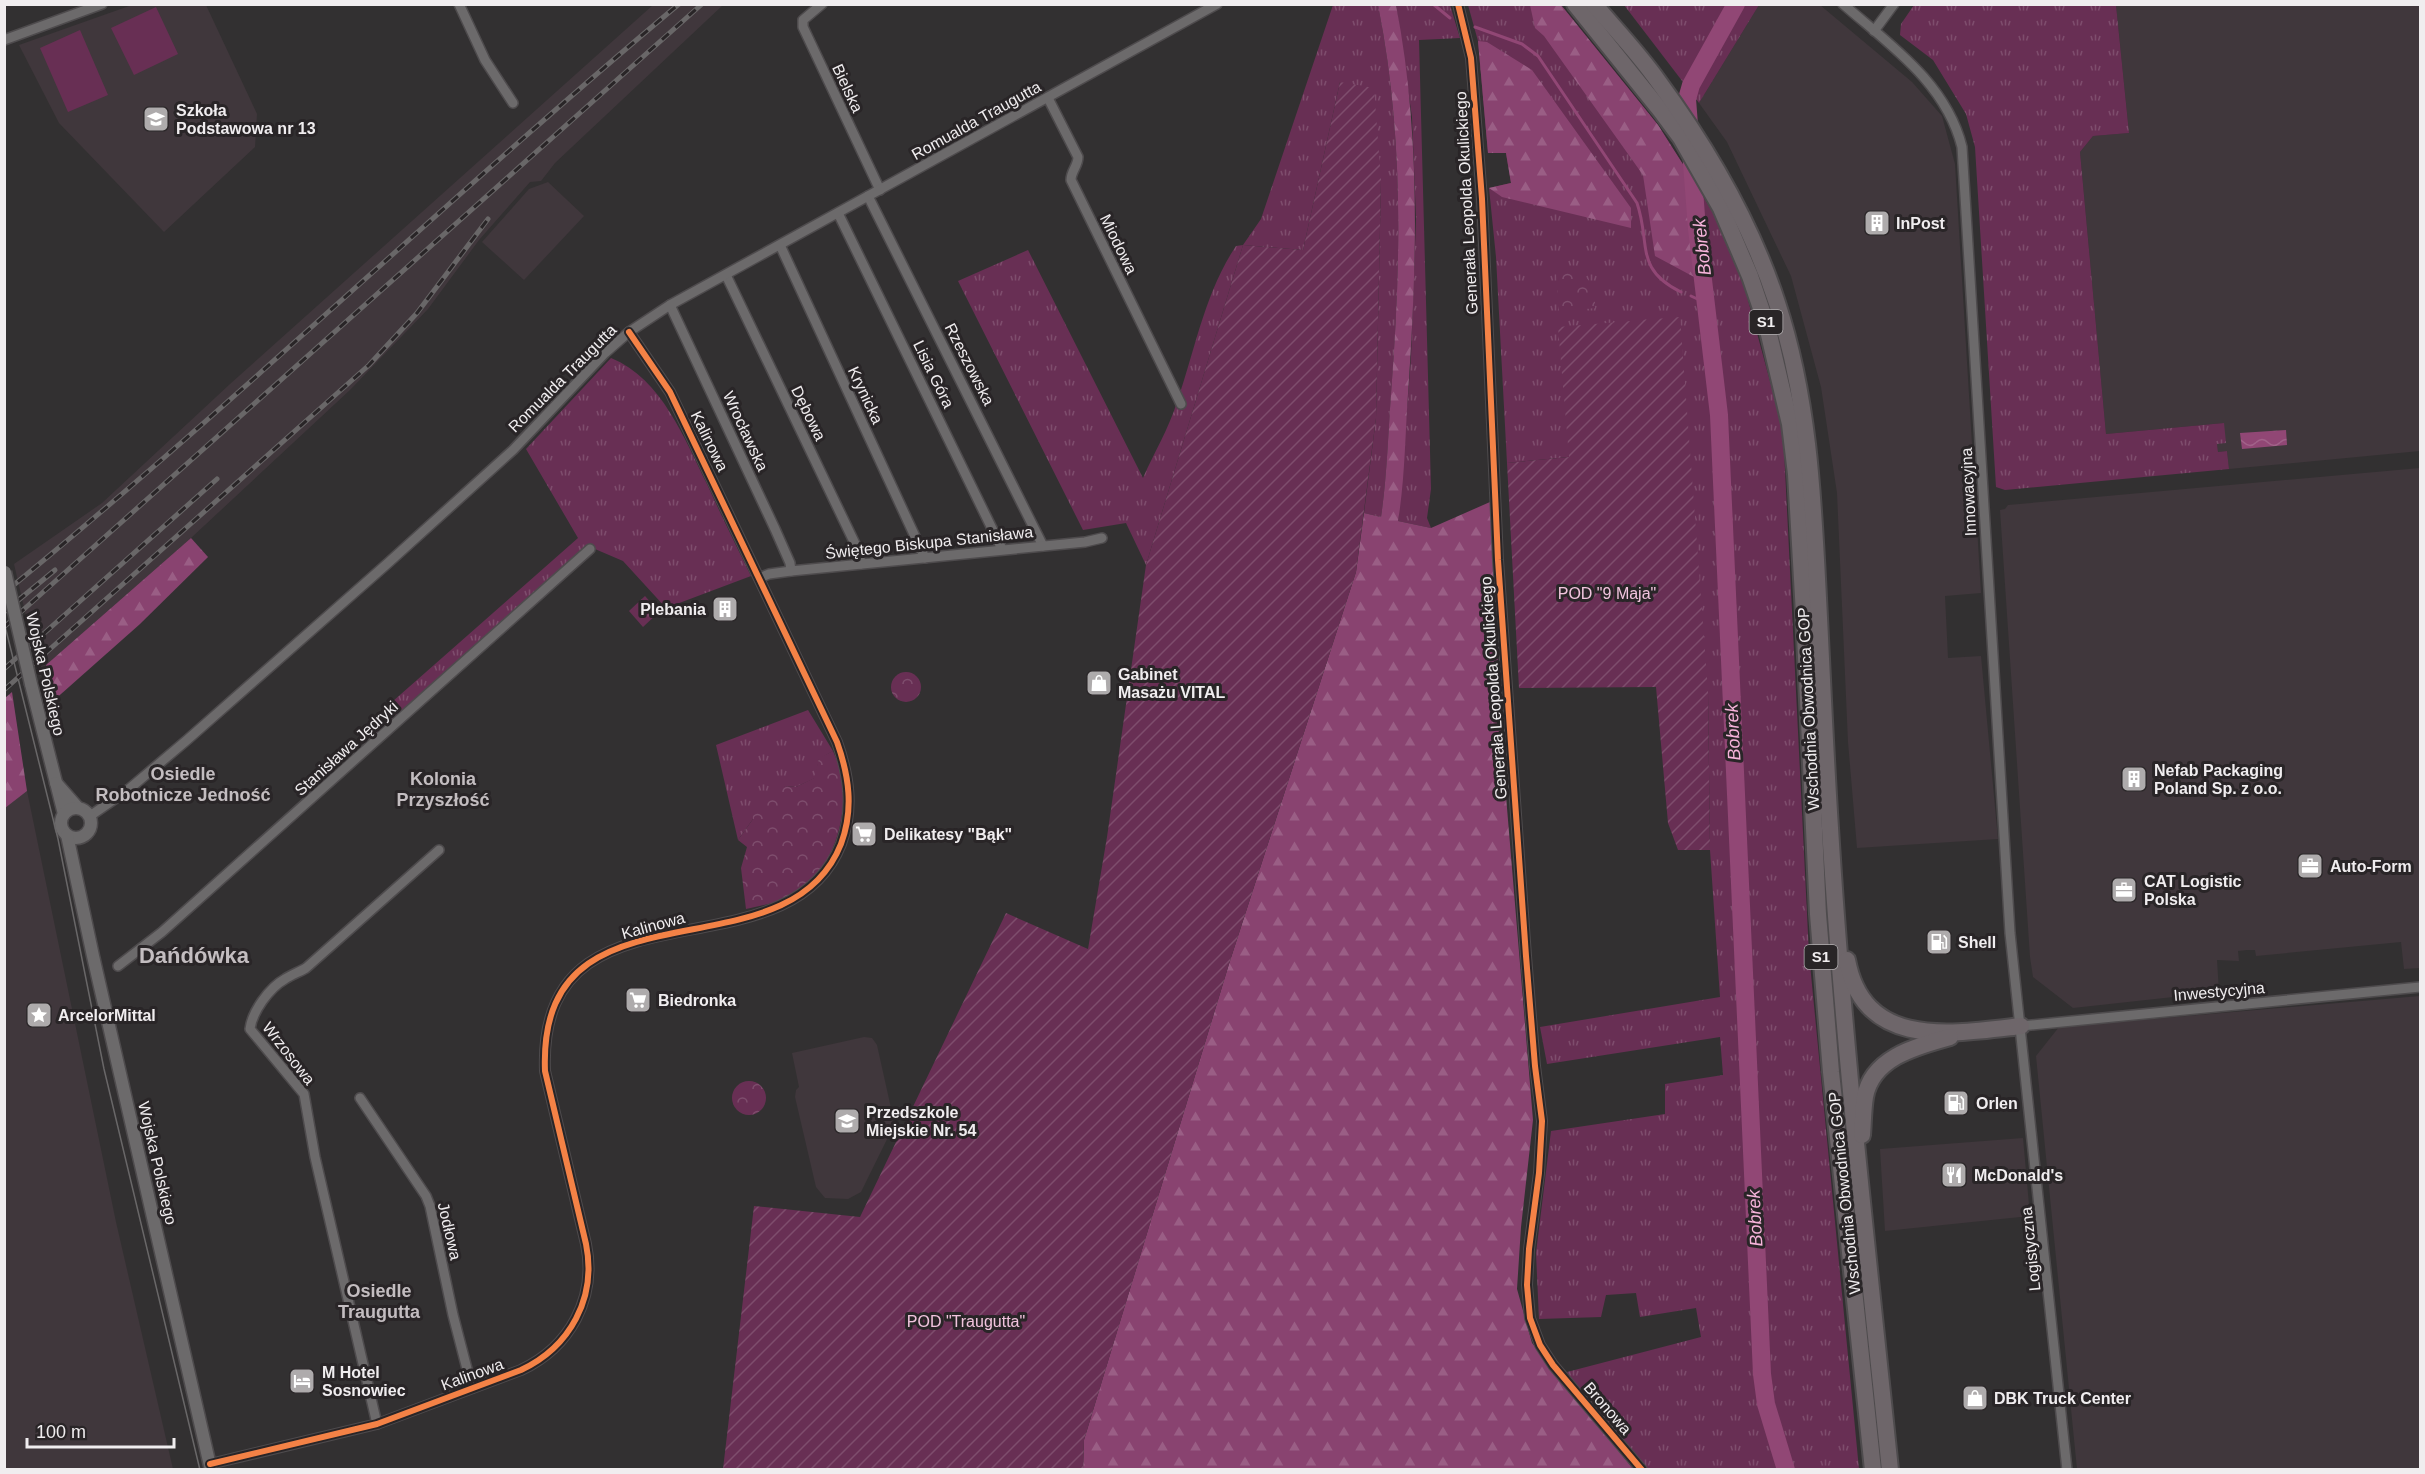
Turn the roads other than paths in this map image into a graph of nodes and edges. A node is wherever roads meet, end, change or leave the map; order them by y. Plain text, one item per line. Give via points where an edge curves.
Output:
1 (102, 4) edge
2 (459, 4) edge
3 (822, 4) edge
4 (1217, 4) edge
5 (1458, 4) edge
6 (1575, 4) edge
7 (1594, 4) edge
8 (1843, 4) edge
9 (1894, 4) edge
10 (1874, 31) junction
11 (4, 40) edge
12 (1048, 98) junction
13 (513, 103) dead end
14 (880, 190) junction
15 (868, 196) junction
16 (838, 213) junction
17 (780, 245) junction
18 (726, 275) junction
19 (670, 305) junction
20 (629, 332) junction
21 (1181, 404) dead end
22 (1102, 538) dead end
23 (1043, 546) junction
24 (590, 549) dead end
25 (1002, 549) junction
26 (925, 558) junction
27 (861, 564) junction
28 (5, 571) edge
29 (791, 571) junction
30 (759, 578) junction
31 (56, 783) junction
32 (77, 807) junction
33 (64, 814) junction
34 (90, 816) junction
35 (67, 835) junction
36 (81, 837) junction
37 (439, 850) dead end
38 (74, 863) junction
39 (1833, 888) junction
40 (118, 966) dead end
41 (2421, 987) edge
42 (2021, 1026) junction
43 (1968, 1032) junction
44 (360, 1098) dead end
45 (1859, 1186) junction
46 (1553, 1365) joint
47 (472, 1388) junction
48 (377, 1424) junction
49 (211, 1467) edge
50 (1642, 1470) edge
51 (1873, 1470) edge
52 (1890, 1470) edge
53 (2067, 1470) edge

1 - 11 street
2 - 13 street via 485,60
3 - 14 street, Bielska via 803,20 803,27
4 - 12 street, Romualda Traugutta
5 - 46 street, Generała Leopolda Okulickiego via 1472,70 1482,199 1498,560 1526,956 1542,1121 1527,1285 1530,1318
6 - 51 highway, Wschodnia Obwodnica GOP / S1 via 1681,138 1721,208 1750,276 1779,372 1792,442 1818,914 1831,1072
7 - 39 highway, Wschodnia Obwodnica GOP / S1 via 1657,78 1691,128 1727,187 1776,300 1800,390 1808,438
8 - 10 street, Innowacyjna
9 - 10 street
10 - 42 street, Innowacyjna via 1937,91 1954,121 1962,147 2008,895
12 - 14 street, Romualda Traugutta
12 - 21 street, Miodowa via 1078,157 1071,180
14 - 15 street, Romualda Traugutta
15 - 16 street, Romualda Traugutta
15 - 23 street, Rzeszowska
16 - 17 street, Romualda Traugutta
16 - 25 street, Lisia Góra
17 - 18 street, Romualda Traugutta
17 - 26 street, Krynicka
18 - 19 street, Romualda Traugutta
18 - 27 street, Dębowa via 859,552
19 - 20 street, Romualda Traugutta
19 - 29 street, Wrocławska
20 - 30 street, Kalinowa via 670,392
20 - 34 street, Romualda Traugutta via 605,352 513,450 388,563 187,740
22 - 23 street, Świętego Biskupa Stanisława
23 - 25 street, Świętego Biskupa Stanisława
24 - 40 street, Stanisława Jędryki via 162,932
25 - 26 street, Świętego Biskupa Stanisława
26 - 27 street, Świętego Biskupa Stanisława
27 - 29 street, Świętego Biskupa Stanisława
28 - 31 main road, Wojska Polskiego, bridge
29 - 30 street, Świętego Biskupa Stanisława
30 - 47 street, Kalinowa via 846,768 850,792 843,838 834,860 818,880 777,908 607,953 585,964 561,991 548,1022 545,1071 586,1244 588,1289 570,1331 555,1348 533,1364
31 - 32 main road, Wojska Polskiego
31 - 33 main road, Wojska Polskiego
32 - 33 main road
32 - 34 main road
33 - 35 main road via 61,826
34 - 36 main road via 91,828
35 - 36 main road
35 - 38 main road, Wojska Polskiego
36 - 38 main road, Wojska Polskiego
37 - 48 street, Wrzosowa via 306,968 283,980 250,1021 250,1029 304,1094
38 - 49 main road, Wojska Polskiego
39 - 43 highway via 1850,977 1866,1005 1890,1024 1905,1029
39 - 45 highway, Wschodnia Obwodnica GOP / S1
41 - 42 street, Inwestycyjna
42 - 43 highway
42 - 53 street, Logistyczna
43 - 45 highway via 1915,1047 1890,1060 1879,1071 1866,1094
44 - 47 street, Jodłowa via 430,1206
45 - 52 highway, Wschodnia Obwodnica GOP / S1
46 - 50 street, Bronowa
47 - 48 street, Kalinowa
48 - 49 street, Kalinowa

